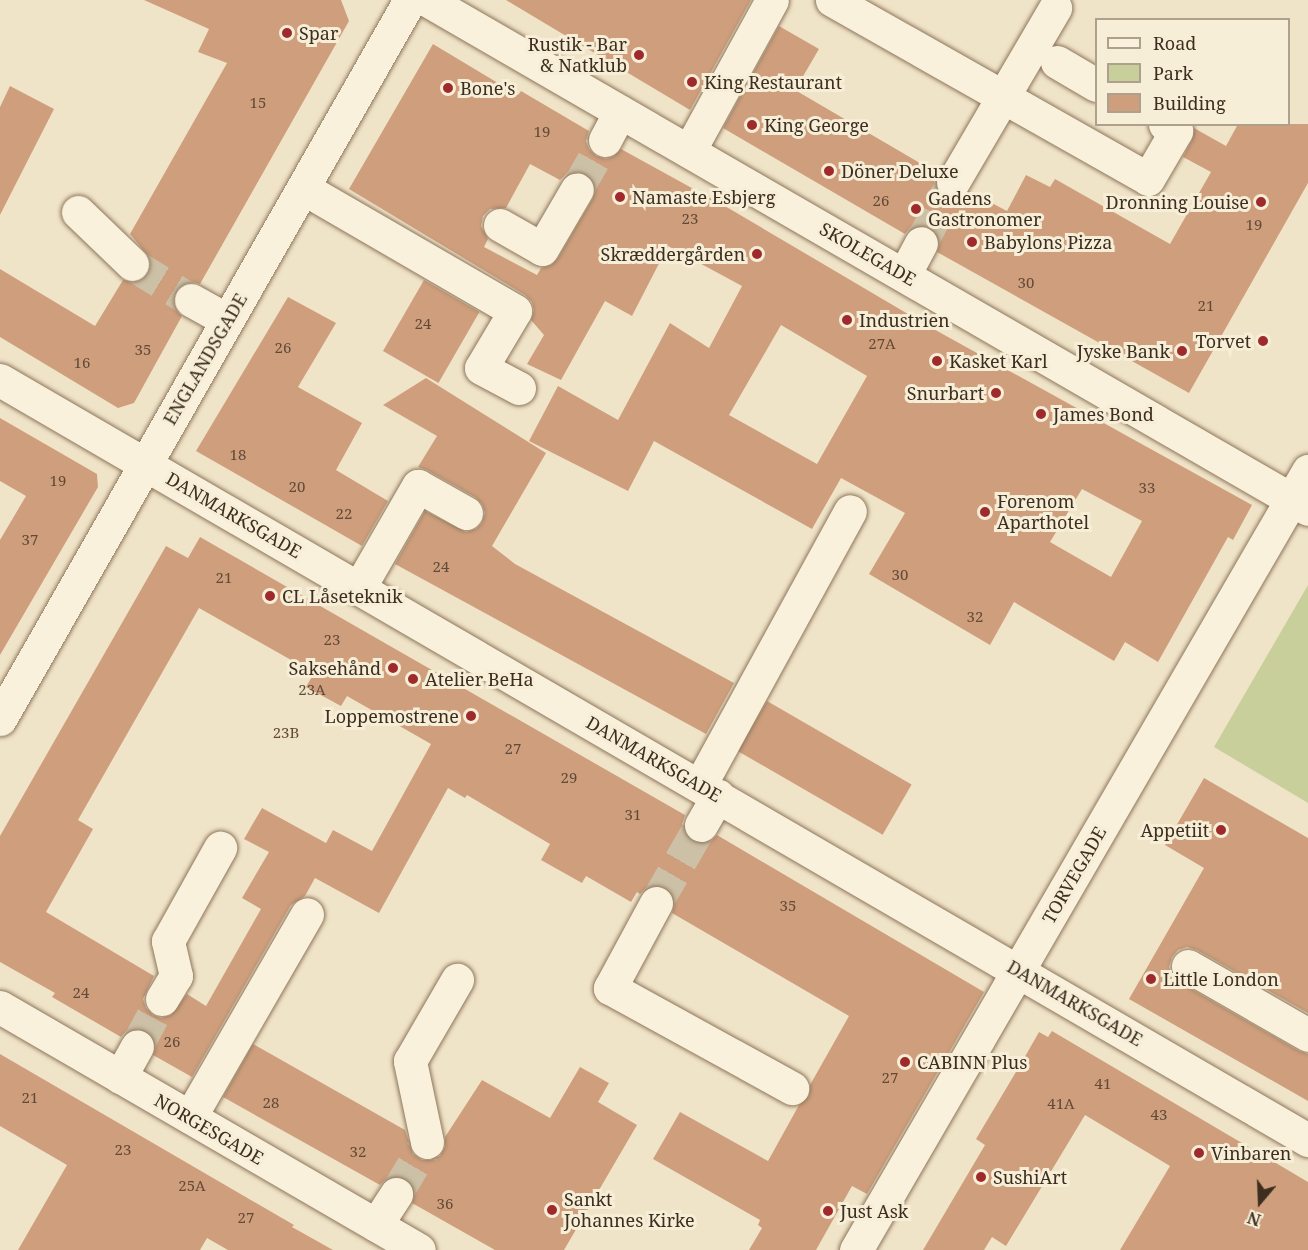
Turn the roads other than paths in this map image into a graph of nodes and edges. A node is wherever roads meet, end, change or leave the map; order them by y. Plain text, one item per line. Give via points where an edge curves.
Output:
1 (410, 0) edge
2 (427, 0) edge
3 (772, 0) edge
4 (832, 0) edge
5 (1055, 8) dead end
6 (1057, 62) dead end
7 (1095, 84) edge
8 (1002, 97) junction
9 (620, 112) junction
10 (1168, 126) edge
11 (605, 140) tunnel mouth
12 (689, 151) junction
13 (953, 182) tunnel mouth
14 (303, 188) junction
15 (577, 189) tunnel mouth
16 (78, 212) dead end
17 (500, 225) dead end
18 (921, 243) tunnel mouth
19 (132, 264) tunnel mouth
20 (904, 275) junction
21 (191, 300) tunnel mouth
22 (227, 320) junction
23 (0, 380) edge
24 (519, 388) dead end
25 (145, 464) junction
26 (1308, 471) edge
27 (1300, 504) edge
28 (850, 512) dead end
29 (466, 513) dead end
30 (359, 588) junction
31 (0, 719) edge
32 (709, 791) junction
33 (701, 825) tunnel mouth
34 (220, 848) dead end
35 (656, 903) tunnel mouth
36 (307, 914) dead end
37 (1188, 966) dead end
38 (1018, 971) junction
39 (457, 980) dead end
40 (162, 999) tunnel mouth
41 (0, 1006) edge
42 (1308, 1035) edge
43 (137, 1046) tunnel mouth
44 (120, 1077) junction
45 (792, 1089) dead end
46 (190, 1117) junction
47 (1308, 1140) edge
48 (427, 1142) tunnel mouth
49 (396, 1194) tunnel mouth
50 (376, 1226) junction
51 (419, 1250) edge
52 (856, 1250) edge

1 - 14 street, ENGLANDSGADE
2 - 9 street, SKOLEGADE
3 - 12 street
4 - 8 street
5 - 8 street
6 - 7 street
8 - 10 street via 1148,179 1176,131
8 - 13 street
9 - 11 street
9 - 12 street, SKOLEGADE
12 - 20 street, SKOLEGADE
14 - 22 street, ENGLANDSGADE
14 - 24 street via 515,311 482,368
15 - 17 street via 542,249
16 - 19 street
18 - 20 street
20 - 27 street, SKOLEGADE
21 - 22 street
22 - 25 street, ENGLANDSGADE
23 - 25 street, DANMARKSGADE
25 - 30 street, DANMARKSGADE
25 - 31 street, ENGLANDSGADE
26 - 27 street
27 - 38 street, TORVEGADE
28 - 32 street
29 - 30 street via 418,486
30 - 32 street, DANMARKSGADE
32 - 33 street
32 - 38 street, DANMARKSGADE
34 - 40 street via 168,941 176,976
35 - 45 street via 610,988
36 - 46 street
37 - 42 street
38 - 47 street, DANMARKSGADE
38 - 52 street, TORVEGADE
39 - 48 street via 410,1061
41 - 44 street, NORGESGADE
43 - 44 street
44 - 46 street, NORGESGADE
46 - 50 street, NORGESGADE
49 - 50 street
50 - 51 street, NORGESGADE

